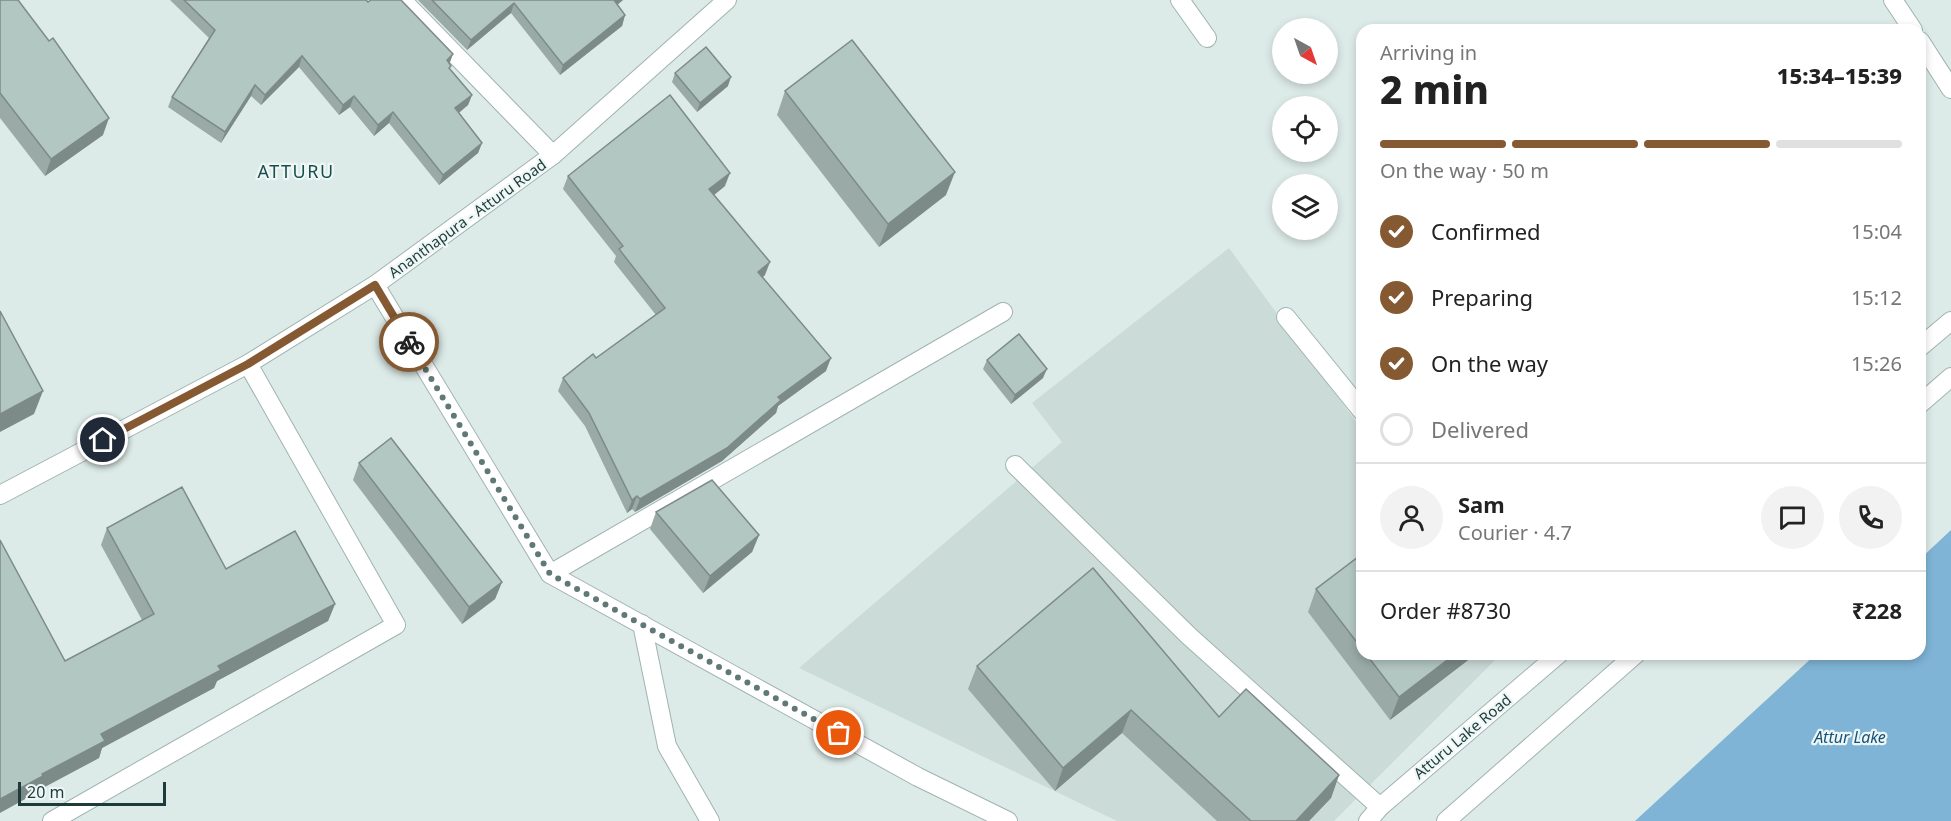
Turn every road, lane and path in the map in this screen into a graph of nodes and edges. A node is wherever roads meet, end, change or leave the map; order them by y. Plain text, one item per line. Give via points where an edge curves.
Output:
1 (402, 0) edge
2 (727, 0) edge
3 (1180, 0) edge
4 (1893, 0) edge
5 (1909, 24) edge
6 (1207, 38) dead end
7 (1926, 50) edge
8 (1951, 89) edge
9 (554, 155) junction
10 (375, 285) junction
11 (1003, 312) dead end
12 (1286, 317) dead end
13 (1951, 321) edge
14 (1926, 342) edge
15 (248, 364) junction
16 (1951, 377) edge
17 (1926, 399) edge
18 (1356, 404) edge
19 (1015, 465) dead end
20 (0, 495) edge
21 (550, 574) junction
22 (642, 624) junction
23 (1552, 660) edge
24 (1629, 660) edge
25 (1380, 807) junction
26 (52, 821) edge
27 (710, 821) edge
28 (1008, 821) edge
29 (1368, 821) edge
30 (1446, 821) edge

1 - 9 street, Ananthapura - Atturu Road
2 - 9 street
3 - 6 street
4 - 5 street
7 - 8 street
9 - 10 street, Ananthapura - Atturu Road
10 - 15 street
10 - 21 street, Ananthapura - Atturu Road
11 - 21 street
12 - 18 street
13 - 14 street
15 - 20 street
15 - 26 street via 396,625
16 - 17 street
19 - 25 street via 1189,636
21 - 22 street
22 - 27 street via 667,746
22 - 28 street via 908,771
23 - 25 street, Atturu Lake Road
24 - 30 street
25 - 29 street, Atturu Lake Road

